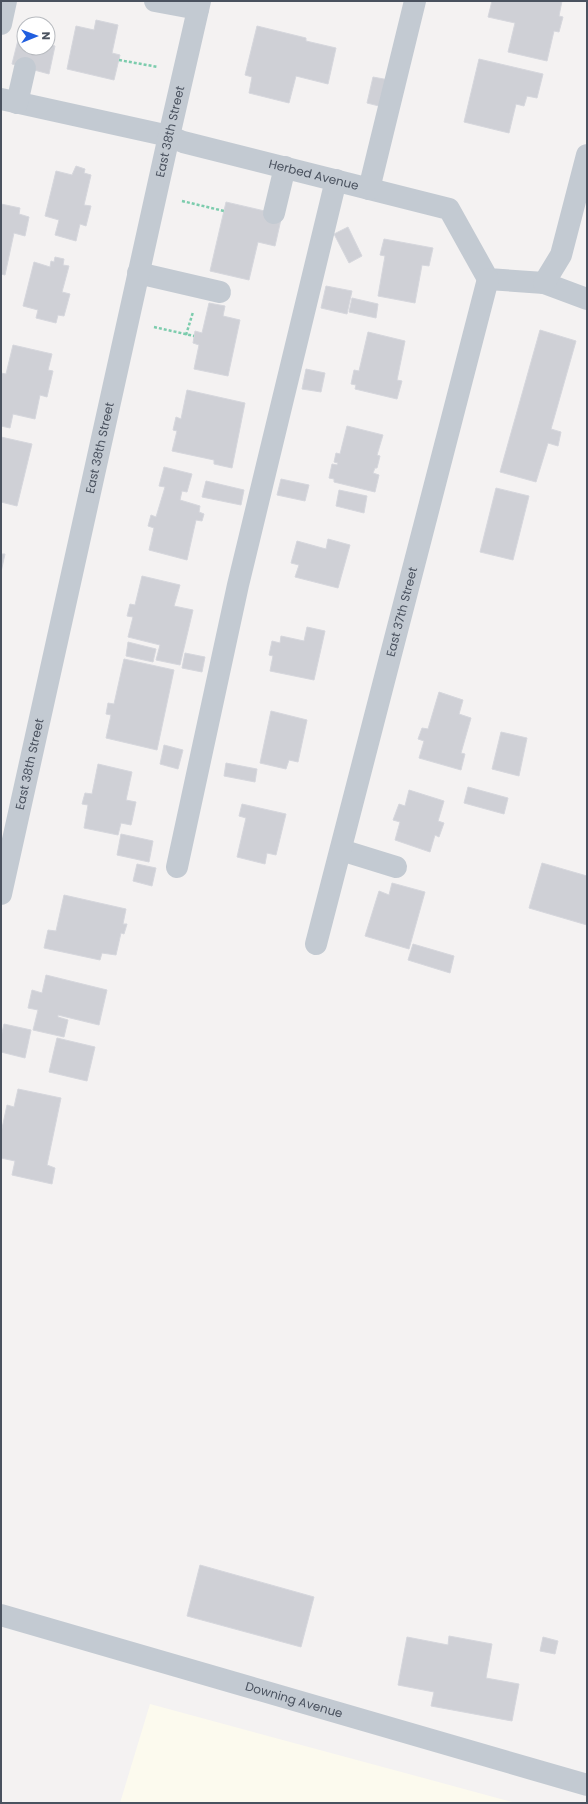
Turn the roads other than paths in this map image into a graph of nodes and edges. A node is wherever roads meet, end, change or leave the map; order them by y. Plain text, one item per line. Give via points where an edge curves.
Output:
1 (6, 1) edge
2 (155, 1) edge
3 (415, 1) edge
4 (199, 5) edge
5 (1, 24) edge
6 (25, 68) dead end
7 (9, 101) edge
8 (169, 136) junction
9 (587, 156) edge
10 (285, 167) junction
11 (336, 180) junction
12 (369, 189) junction
13 (274, 213) dead end
14 (138, 273) junction
15 (488, 279) junction
16 (544, 283) junction
17 (220, 292) dead end
18 (587, 299) edge
19 (341, 850) junction
20 (176, 867) dead end
21 (396, 867) dead end
22 (1, 894) edge
23 (316, 944) dead end
24 (1, 1615) edge
25 (587, 1785) edge

1 - 5 street
2 - 4 street
3 - 12 street
4 - 8 street, East 38th Street
6 - 7 street
7 - 8 street, Herbed Avenue
8 - 10 street, Herbed Avenue via 183,142
8 - 14 street, East 38th Street
9 - 16 street via 561,255
10 - 11 street, Herbed Avenue
10 - 13 street
11 - 12 street, Herbed Avenue
11 - 20 street via 238,585
12 - 15 street, Herbed Avenue via 449,209
14 - 17 street
14 - 22 street, East 38th Street
15 - 16 street
15 - 19 street, East 37th Street
16 - 18 street
19 - 21 street
19 - 23 street, East 37th Street
24 - 25 street, Downing Avenue

